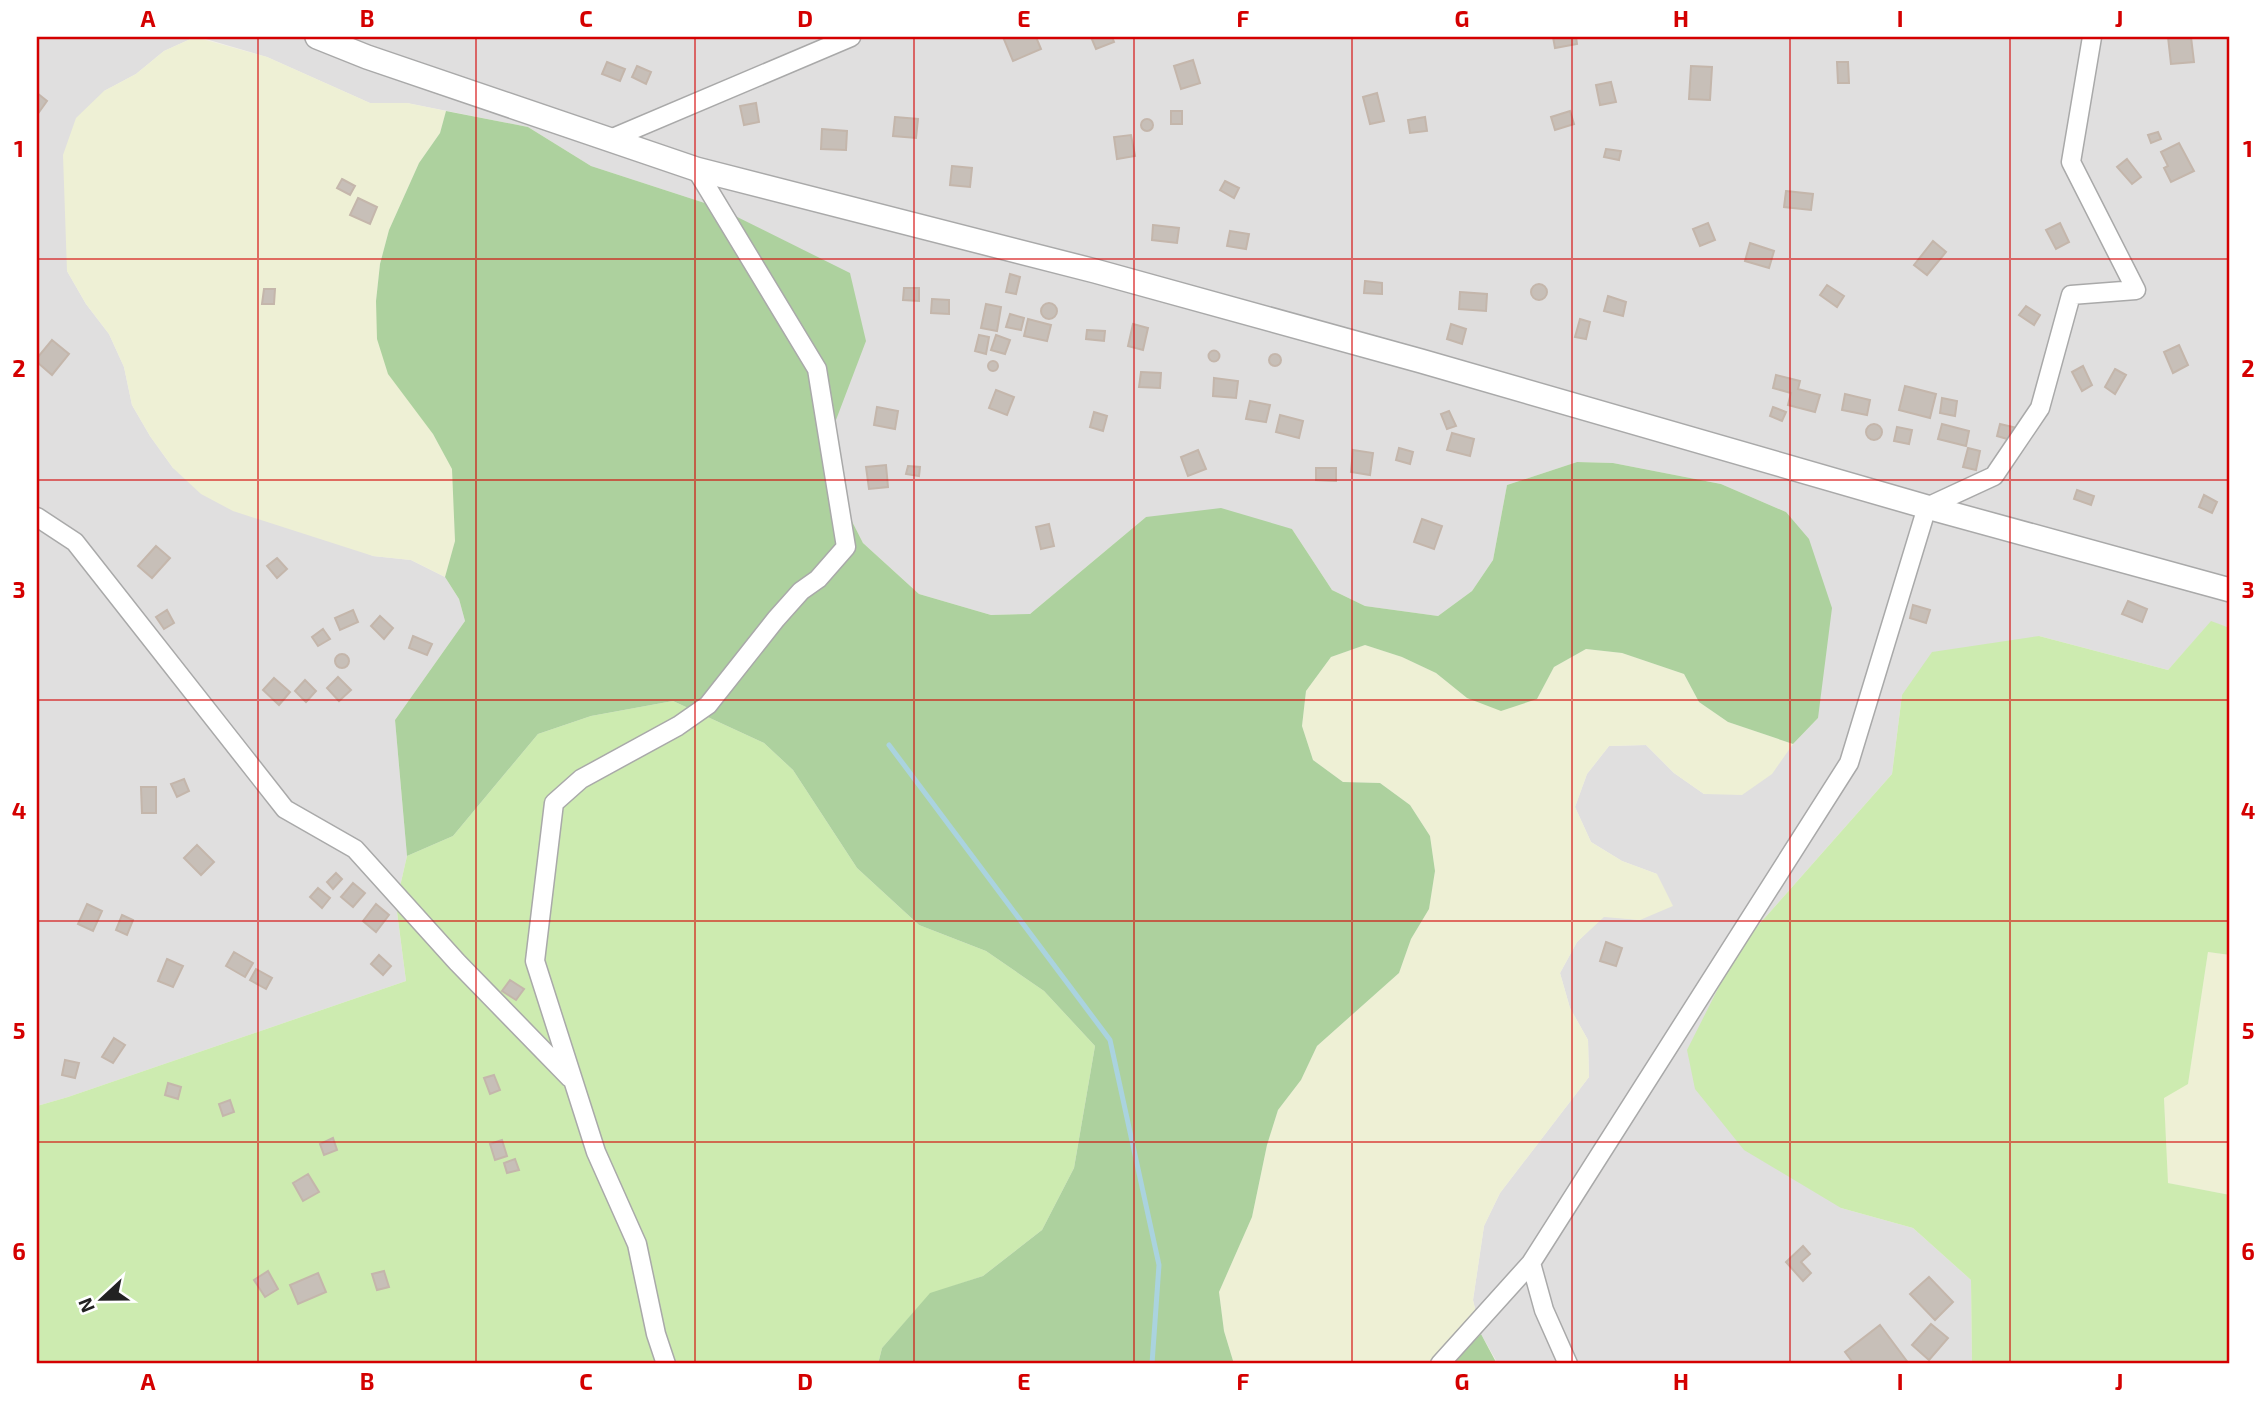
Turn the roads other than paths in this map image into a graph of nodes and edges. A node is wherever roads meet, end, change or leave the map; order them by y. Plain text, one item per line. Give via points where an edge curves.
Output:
1 (317, 37) edge
2 (851, 37) edge
3 (2092, 37) edge
4 (608, 140) junction
5 (696, 169) junction
6 (1927, 507) junction
7 (37, 517) edge
8 (2230, 590) edge
9 (574, 1082) junction
10 (1531, 1263) junction
11 (666, 1364) edge
12 (1440, 1364) edge
13 (1568, 1364) edge

1 - 4 street
2 - 4 street
3 - 6 street via 2071,162 2136,289 2071,295 2040,408 2009,454 1994,476
4 - 5 street
5 - 6 street via 1108,274
5 - 9 street via 817,369 846,547 776,619 708,705 581,779 554,803 535,961
6 - 8 street
6 - 10 street via 1849,763
7 - 9 street via 75,542 285,809 355,849
9 - 11 street via 596,1152 637,1244
10 - 12 street
10 - 13 street via 1544,1310

